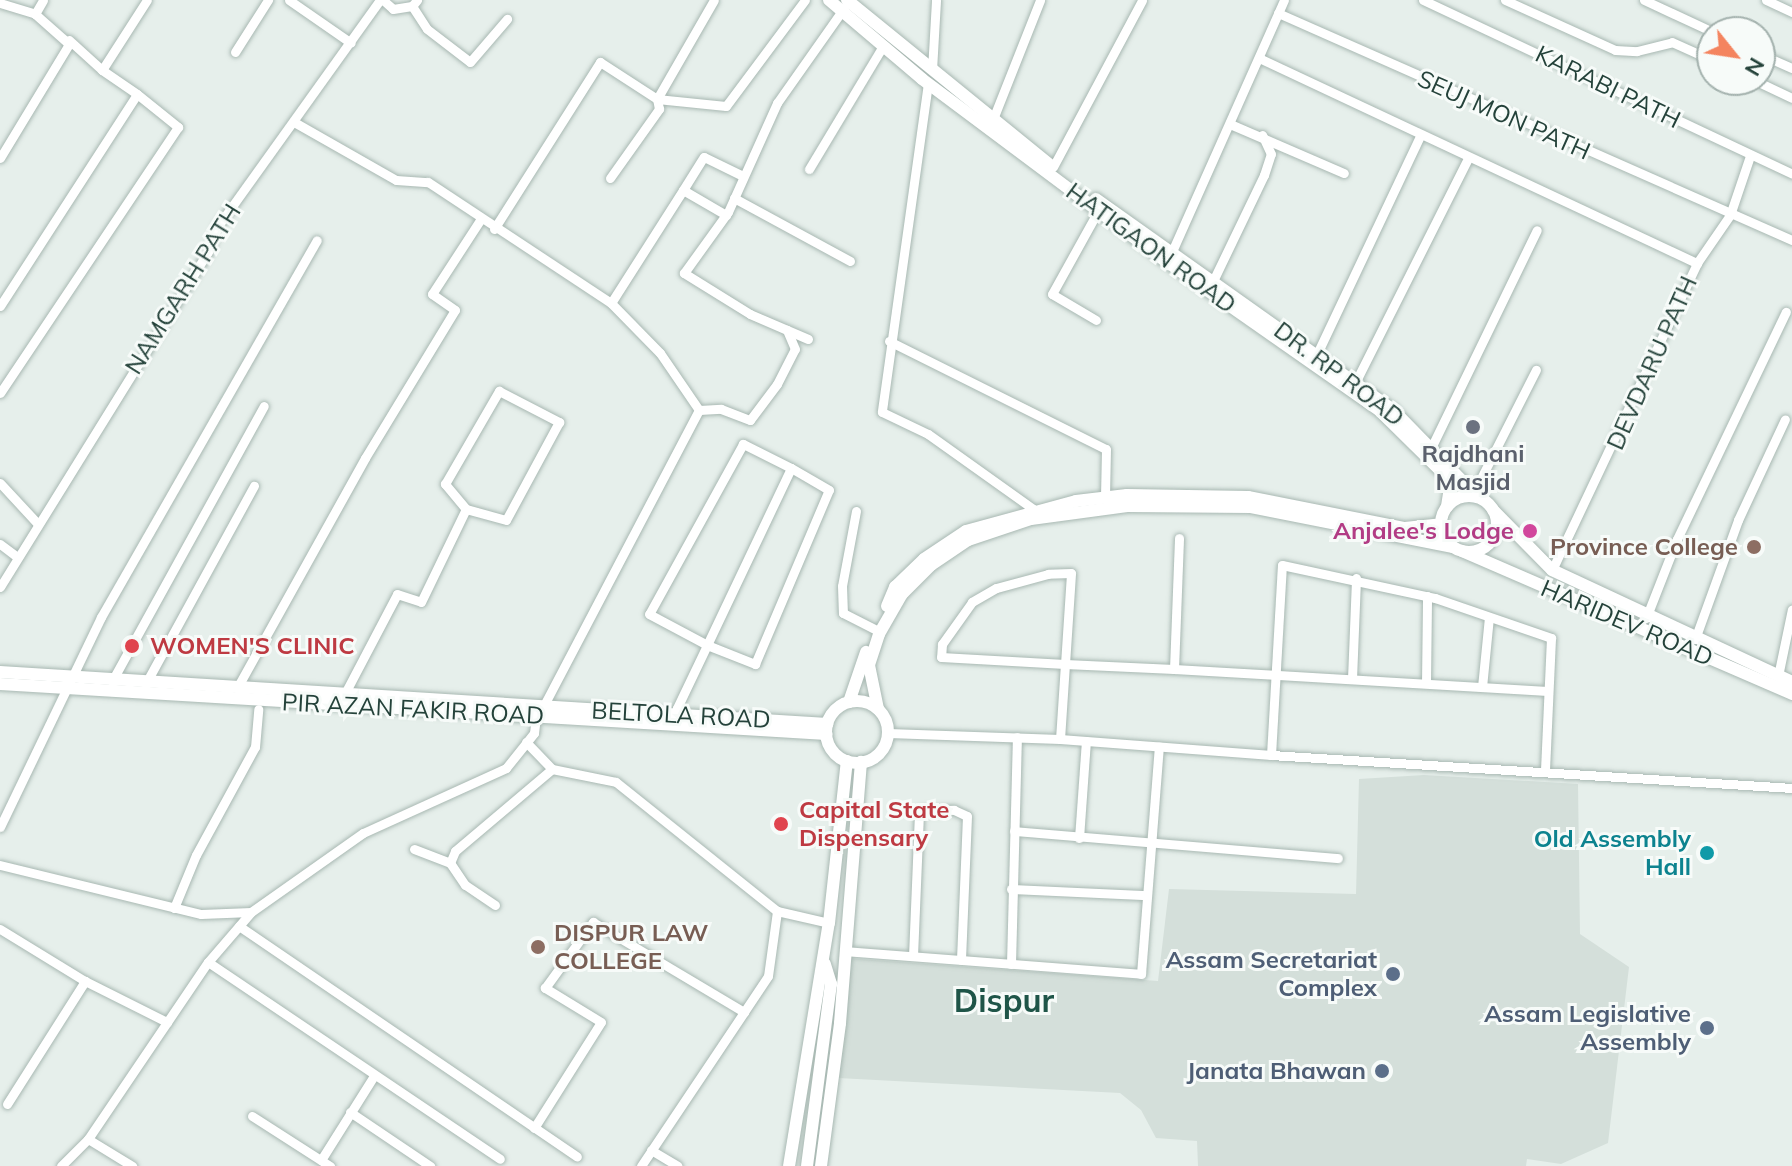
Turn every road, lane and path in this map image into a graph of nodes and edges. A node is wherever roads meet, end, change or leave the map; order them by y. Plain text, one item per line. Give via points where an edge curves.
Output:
1 (43, 0) edge
2 (147, 0) edge
3 (268, 0) edge
4 (289, 0) edge
5 (381, 0) edge
6 (714, 0) edge
7 (805, 0) edge
8 (829, 0) edge
9 (936, 0) edge
10 (1040, 0) edge
11 (1142, 0) edge
12 (1284, 0) edge
13 (1423, 0) edge
14 (1505, 0) edge
15 (1644, 0) edge
16 (1766, 0) edge
17 (0, 3) edge
18 (414, 3) edge
19 (846, 4) edge
20 (1792, 12) edge
21 (1278, 13) junction
22 (35, 14) junction
23 (507, 19) dead end
24 (1696, 24) edge
25 (67, 38) junction
26 (351, 43) junction
27 (883, 46) junction
28 (235, 52) dead end
29 (1696, 53) edge
30 (1259, 58) junction
31 (102, 70) junction
32 (930, 77) junction
33 (137, 94) junction
34 (657, 99) junction
35 (993, 119) junction
36 (294, 122) junction
37 (1230, 124) junction
38 (1262, 135) junction
39 (1420, 136) junction
40 (1750, 156) junction
41 (0, 158) edge
42 (1468, 158) junction
43 (1053, 167) junction
44 (809, 169) dead end
45 (1344, 173) dead end
46 (1792, 174) edge
47 (743, 176) junction
48 (610, 178) dead end
49 (683, 190) junction
50 (734, 198) junction
51 (1098, 211) junction
52 (726, 215) junction
53 (1730, 215) junction
54 (480, 220) junction
55 (494, 229) junction
56 (1537, 230) dead end
57 (317, 240) dead end
58 (1792, 240) edge
59 (1168, 257) junction
60 (850, 261) dead end
61 (1697, 263) junction
62 (1212, 283) junction
63 (611, 303) junction
64 (0, 306) edge
65 (1786, 312) dead end
66 (1096, 320) dead end
67 (787, 330) junction
68 (808, 339) dead end
69 (889, 341) junction
70 (1316, 356) junction
71 (1536, 370) dead end
72 (1355, 383) junction
73 (0, 393) edge
74 (264, 406) dead end
75 (699, 410) junction
76 (1785, 419) dead end
77 (1431, 448) junction
78 (791, 468) junction
79 (0, 483) edge
80 (254, 486) dead end
81 (1476, 495) junction
82 (1105, 498) junction
83 (1447, 507) junction
84 (466, 509) junction
85 (1493, 510) junction
86 (856, 511) dead end
87 (1034, 513) junction
88 (37, 523) junction
89 (1441, 524) junction
90 (1179, 538) dead end
91 (0, 544) edge
92 (1457, 549) junction
93 (17, 557) junction
94 (1552, 570) junction
95 (1356, 578) junction
96 (0, 587) edge
97 (1427, 596) junction
98 (1792, 609) edge
99 (1489, 617) junction
100 (1646, 618) junction
101 (876, 630) junction
102 (1695, 639) junction
103 (707, 645) junction
104 (1065, 664) junction
105 (1174, 669) junction
106 (0, 672) edge
107 (1278, 675) junction
108 (1778, 676) junction
109 (1352, 679) junction
110 (112, 681) junction
111 (1792, 682) edge
112 (146, 683) junction
113 (1426, 683) junction
114 (0, 684) edge
115 (1482, 687) junction
116 (66, 688) junction
117 (237, 688) junction
118 (1548, 691) junction
119 (1792, 694) edge
120 (341, 700) junction
121 (849, 702) junction
122 (258, 709) dead end
123 (878, 709) junction
124 (539, 711) junction
125 (674, 715) junction
126 (826, 729) junction
127 (888, 733) junction
128 (1017, 737) junction
129 (1060, 739) junction
130 (1086, 741) junction
131 (526, 742) junction
132 (1159, 747) junction
133 (1271, 755) junction
134 (847, 761) junction
135 (861, 762) junction
136 (552, 769) junction
137 (1545, 772) junction
138 (1792, 788) edge
139 (0, 827) edge
140 (1014, 831) junction
141 (1079, 838) junction
142 (1149, 842) junction
143 (414, 849) dead end
144 (1338, 858) dead end
145 (450, 863) junction
146 (0, 865) edge
147 (1011, 889) junction
148 (1143, 895) junction
149 (495, 905) dead end
150 (174, 908) junction
151 (777, 911) junction
152 (251, 912) junction
153 (829, 923) junction
154 (239, 926) junction
155 (0, 929) edge
156 (845, 951) junction
157 (913, 956) junction
158 (824, 957) junction
159 (961, 960) junction
160 (208, 962) junction
161 (1011, 964) junction
162 (85, 981) junction
163 (744, 1012) junction
164 (167, 1022) junction
165 (374, 1076) junction
166 (7, 1104) dead end
167 (350, 1112) junction
168 (252, 1116) dead end
169 (534, 1128) junction
170 (88, 1139) junction
171 (651, 1150) junction
172 (577, 1157) dead end
173 (500, 1159) dead end
174 (321, 1160) junction
175 (61, 1166) edge
176 (132, 1166) edge
177 (330, 1166) edge
178 (430, 1166) edge
179 (641, 1166) edge
180 (678, 1166) edge
181 (789, 1166) edge
182 (807, 1166) edge
183 (821, 1166) edge

1 - 22 street
2 - 31 street
3 - 28 street
4 - 26 street
5 - 18 street, NAMGARH PATH via 393,9
5 - 26 street, NAMGARH PATH
6 - 34 street
7 - 34 street via 726,106
8 - 19 main road, HATIGAON ROAD
9 - 32 street
10 - 35 street
11 - 43 street
12 - 21 street
13 - 40 street, KARABI PATH
14 - 29 street via 1615,50 1637,51 1672,42
15 - 24 street
16 - 20 street
17 - 22 street
18 - 23 street via 427,29 470,62
19 - 27 main road, HATIGAON ROAD
19 - 32 main road, DR. RP ROAD
19 - 47 street via 777,103
21 - 30 street
21 - 53 street, SEUJ MON PATH
22 - 25 street
25 - 31 street
25 - 41 street via 69,44
26 - 36 street, NAMGARH PATH
27 - 32 main road, HATIGAON ROAD
27 - 44 street
30 - 37 street
30 - 39 street
31 - 33 street
32 - 35 main road, DR. RP ROAD
32 - 51 main road, HATIGAON ROAD
32 - 69 street
33 - 64 street
33 - 73 street via 178,127
34 - 48 street via 659,109
34 - 55 street via 600,62
35 - 43 main road, DR. RP ROAD
36 - 54 street via 396,180 428,182
36 - 88 street, NAMGARH PATH via 218,226 208,252
37 - 38 street
37 - 59 street
38 - 45 street
38 - 62 street via 1271,154 1264,175
39 - 42 street
39 - 70 street
40 - 46 street, KARABI PATH
40 - 53 street, DEVDARU PATH
42 - 61 street
42 - 72 street
43 - 59 main road, DR. RP ROAD
47 - 49 street via 704,157
47 - 50 street
49 - 52 street
49 - 63 street
50 - 52 street
50 - 60 street
51 - 59 main road, HATIGAON ROAD
51 - 66 street via 1052,294
52 - 67 street via 684,273
53 - 58 street, SEUJ MON PATH
53 - 61 street, DEVDARU PATH
54 - 55 street
54 - 117 street via 432,294 455,310 365,458
55 - 63 street
56 - 77 street
57 - 116 street
59 - 62 main road, DR. RP ROAD
59 - 83 main road, HATIGAON ROAD via 1380,411 1451,481
61 - 94 street, DEVDARU PATH
62 - 70 main road, DR. RP ROAD
63 - 75 street via 660,353
65 - 100 street via 1677,539
67 - 68 street
67 - 75 street via 795,349 750,420 721,409
69 - 82 street via 1106,449
69 - 87 street via 882,412 928,434
70 - 72 main road, DR. RP ROAD
71 - 81 street
72 - 77 main road, DR. RP ROAD via 1392,409
74 - 110 street
75 - 124 street
76 - 102 street via 1738,520
77 - 81 main road, DR. RP ROAD
78 - 103 street
78 - 103 street via 829,490 755,664
78 - 103 street via 743,444 649,614
79 - 88 street
80 - 112 street
81 - 83 main road
81 - 85 main road
82 - 87 main road
82 - 89 main road via 1248,497 1405,528
83 - 89 main road
84 - 84 street via 445,484 499,391 559,422 506,520
84 - 120 street via 421,602 397,594
85 - 92 main road via 1496,528 1487,544
85 - 94 main road, HARIDEV ROAD
86 - 101 street via 842,586 843,613
87 - 92 main road, HARIDEV ROAD via 1127,506 1251,507
87 - 101 main road via 966,531 924,559 895,587
87 - 123 main road via 968,540 931,565 902,594 869,665
88 - 93 street, NAMGARH PATH
89 - 92 main road
90 - 105 street
91 - 93 street
92 - 119 main road, HARIDEV ROAD
93 - 96 street, NAMGARH PATH
94 - 100 main road, HARIDEV ROAD
95 - 97 street
95 - 107 street via 1282,565
95 - 109 street
97 - 99 street
97 - 113 street
98 - 108 street
99 - 115 street
99 - 118 street via 1551,638
100 - 102 main road, HARIDEV ROAD
101 - 121 main road
102 - 108 main road, HARIDEV ROAD
103 - 125 street
104 - 104 street via 1071,573 996,588 972,602 942,644 941,657
104 - 105 street
104 - 129 street
105 - 107 street
106 - 116 main road, PIR AZAN FAKIR ROAD
107 - 109 street
107 - 133 street
108 - 111 main road, HARIDEV ROAD
109 - 113 street
110 - 112 main road, PIR AZAN FAKIR ROAD
110 - 116 main road, PIR AZAN FAKIR ROAD
112 - 117 main road, PIR AZAN FAKIR ROAD
113 - 115 street
114 - 116 main road, PIR AZAN FAKIR ROAD
115 - 118 street
116 - 120 main road, PIR AZAN FAKIR ROAD
116 - 139 street
117 - 120 main road, PIR AZAN FAKIR ROAD
118 - 137 street
120 - 124 main road, PIR AZAN FAKIR ROAD
121 - 123 main road
121 - 126 main road
122 - 150 street via 255,747 196,855
123 - 127 main road
124 - 125 main road, BELTOLA ROAD
124 - 126 main road, PIR AZAN FAKIR ROAD
124 - 131 street
125 - 126 main road, BELTOLA ROAD
126 - 134 main road via 832,751
127 - 128 street
127 - 135 main road via 880,752
128 - 129 street
128 - 140 street
129 - 130 street
130 - 132 street
130 - 141 street
131 - 136 street
131 - 152 street via 506,768 363,833
132 - 133 street
132 - 142 street
133 - 137 street
134 - 135 main road
134 - 153 main road
135 - 156 main road
136 - 145 street via 455,851
136 - 151 street via 616,782
137 - 138 street
140 - 141 street
140 - 147 street
141 - 142 street
142 - 144 street
142 - 148 street
143 - 145 street
145 - 149 street via 465,885
146 - 150 street
147 - 148 street
147 - 161 street
148 - 161 street via 1141,974
150 - 152 street via 201,914
151 - 153 street
151 - 163 street via 768,976
152 - 154 street
153 - 158 main road
154 - 160 street
154 - 169 street
155 - 162 street
156 - 157 street
156 - 183 main road
157 - 159 street
157 - 159 street via 919,811 954,810 967,816
158 - 181 main road
158 - 182 main road via 831,984
159 - 161 street
160 - 164 street
160 - 165 street
162 - 164 street
162 - 166 street
163 - 169 street via 593,922 545,988 601,1022
163 - 171 street
164 - 170 street
165 - 167 street
165 - 173 street
167 - 174 street
167 - 178 street
168 - 174 street
169 - 172 street
170 - 175 street
170 - 176 street
171 - 179 street
171 - 180 street
174 - 177 street

